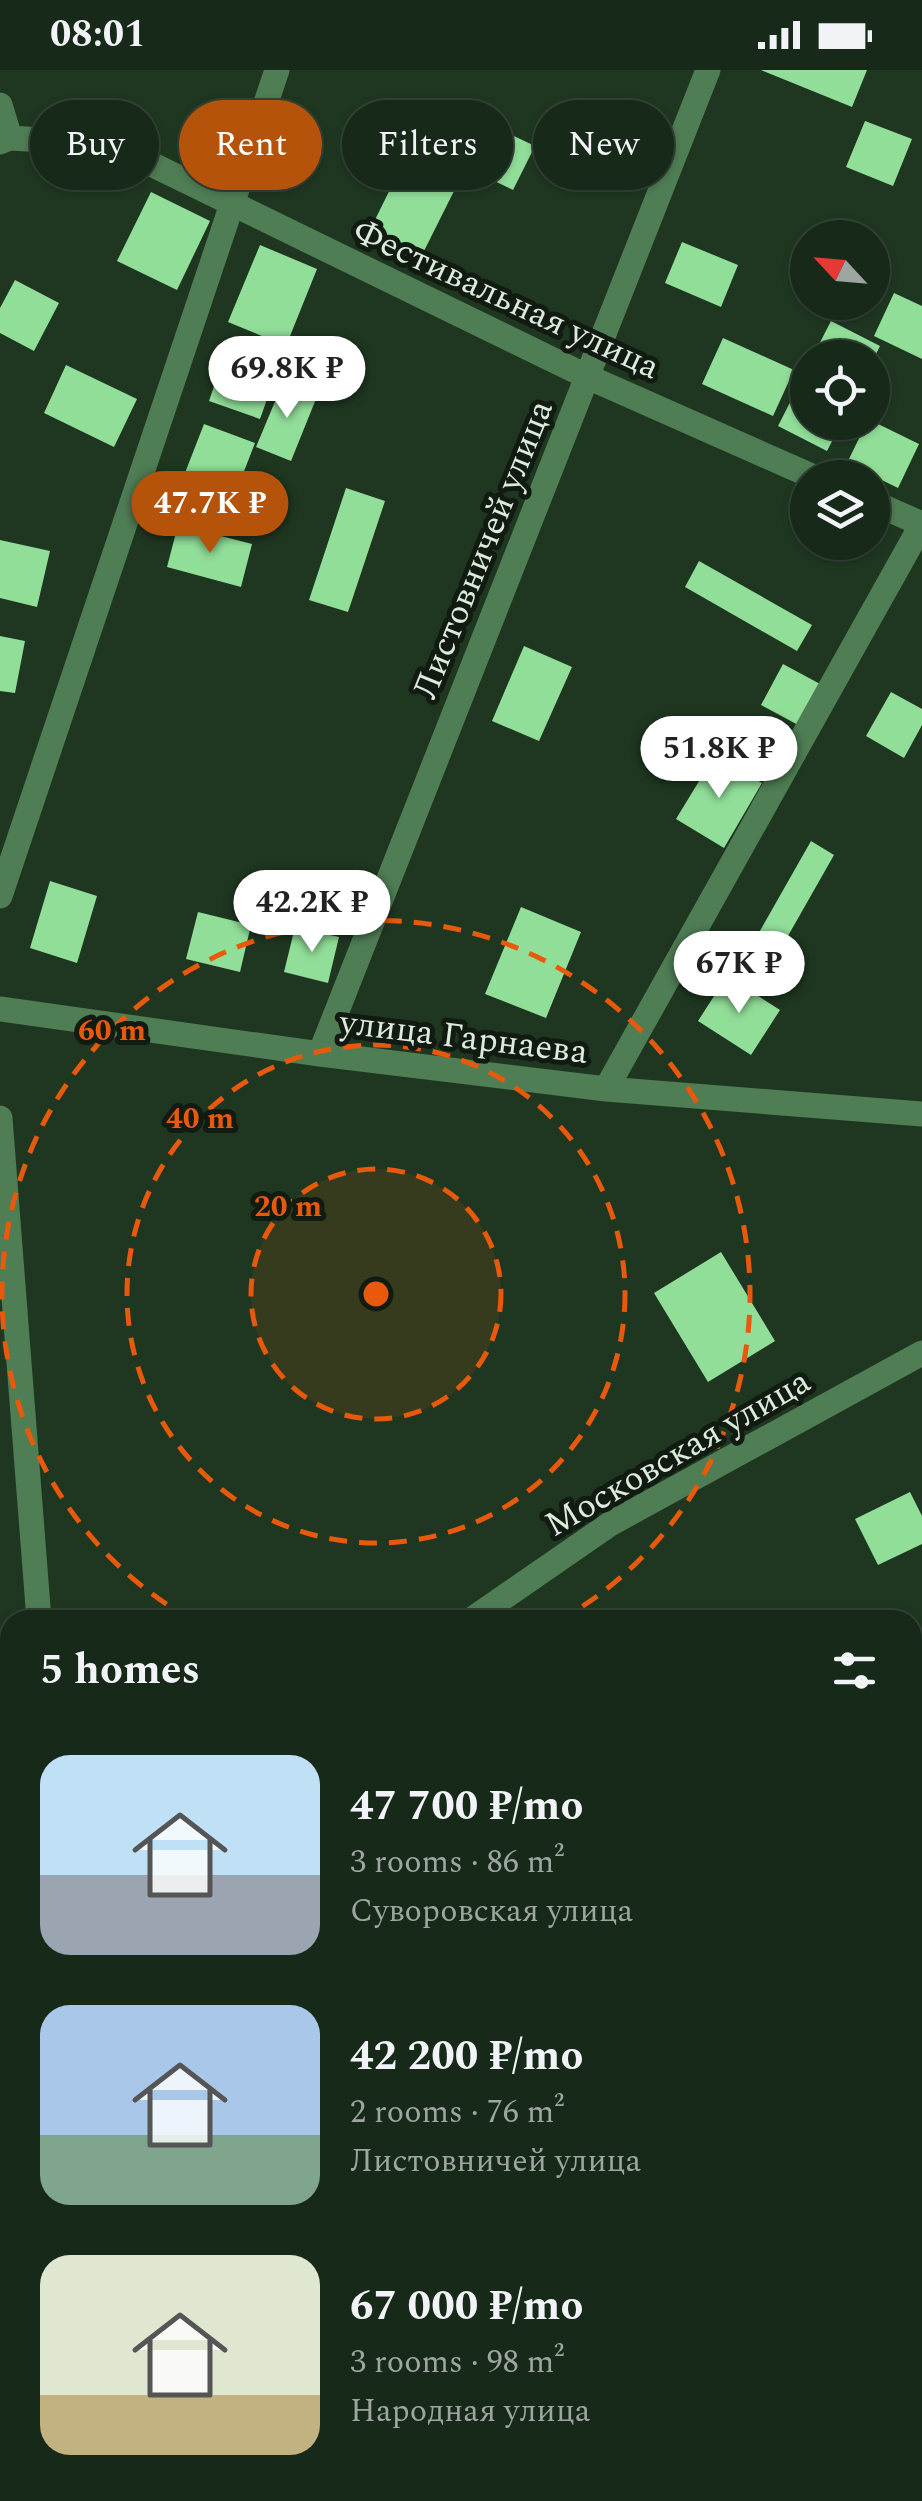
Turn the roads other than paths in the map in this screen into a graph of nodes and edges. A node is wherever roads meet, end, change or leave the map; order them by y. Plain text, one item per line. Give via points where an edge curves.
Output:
1 (277, 70) edge
2 (708, 70) edge
3 (0, 105) edge
4 (5, 140) edge
5 (231, 206) junction
6 (588, 377) junction
7 (790, 466) edge
8 (890, 510) edge
9 (922, 524) edge
10 (0, 896) edge
11 (0, 1009) edge
12 (320, 1054) junction
13 (606, 1088) junction
14 (918, 1110) edge
15 (0, 1118) edge
16 (922, 1353) edge
17 (38, 1610) edge
18 (485, 1610) edge

1 - 5 street
2 - 6 street, Листовничей улица
3 - 4 street
4 - 5 street, Фестивальная улица via 110,144
5 - 6 street, Фестивальная улица
5 - 10 street
6 - 7 street, Фестивальная улица
6 - 12 street, Листовничей улица
8 - 9 street
9 - 13 street
11 - 12 street, улица Гарнаева
12 - 13 street, улица Гарнаева
13 - 14 street, улица Гарнаева
15 - 17 street
16 - 18 street, Московская улица via 610,1524

